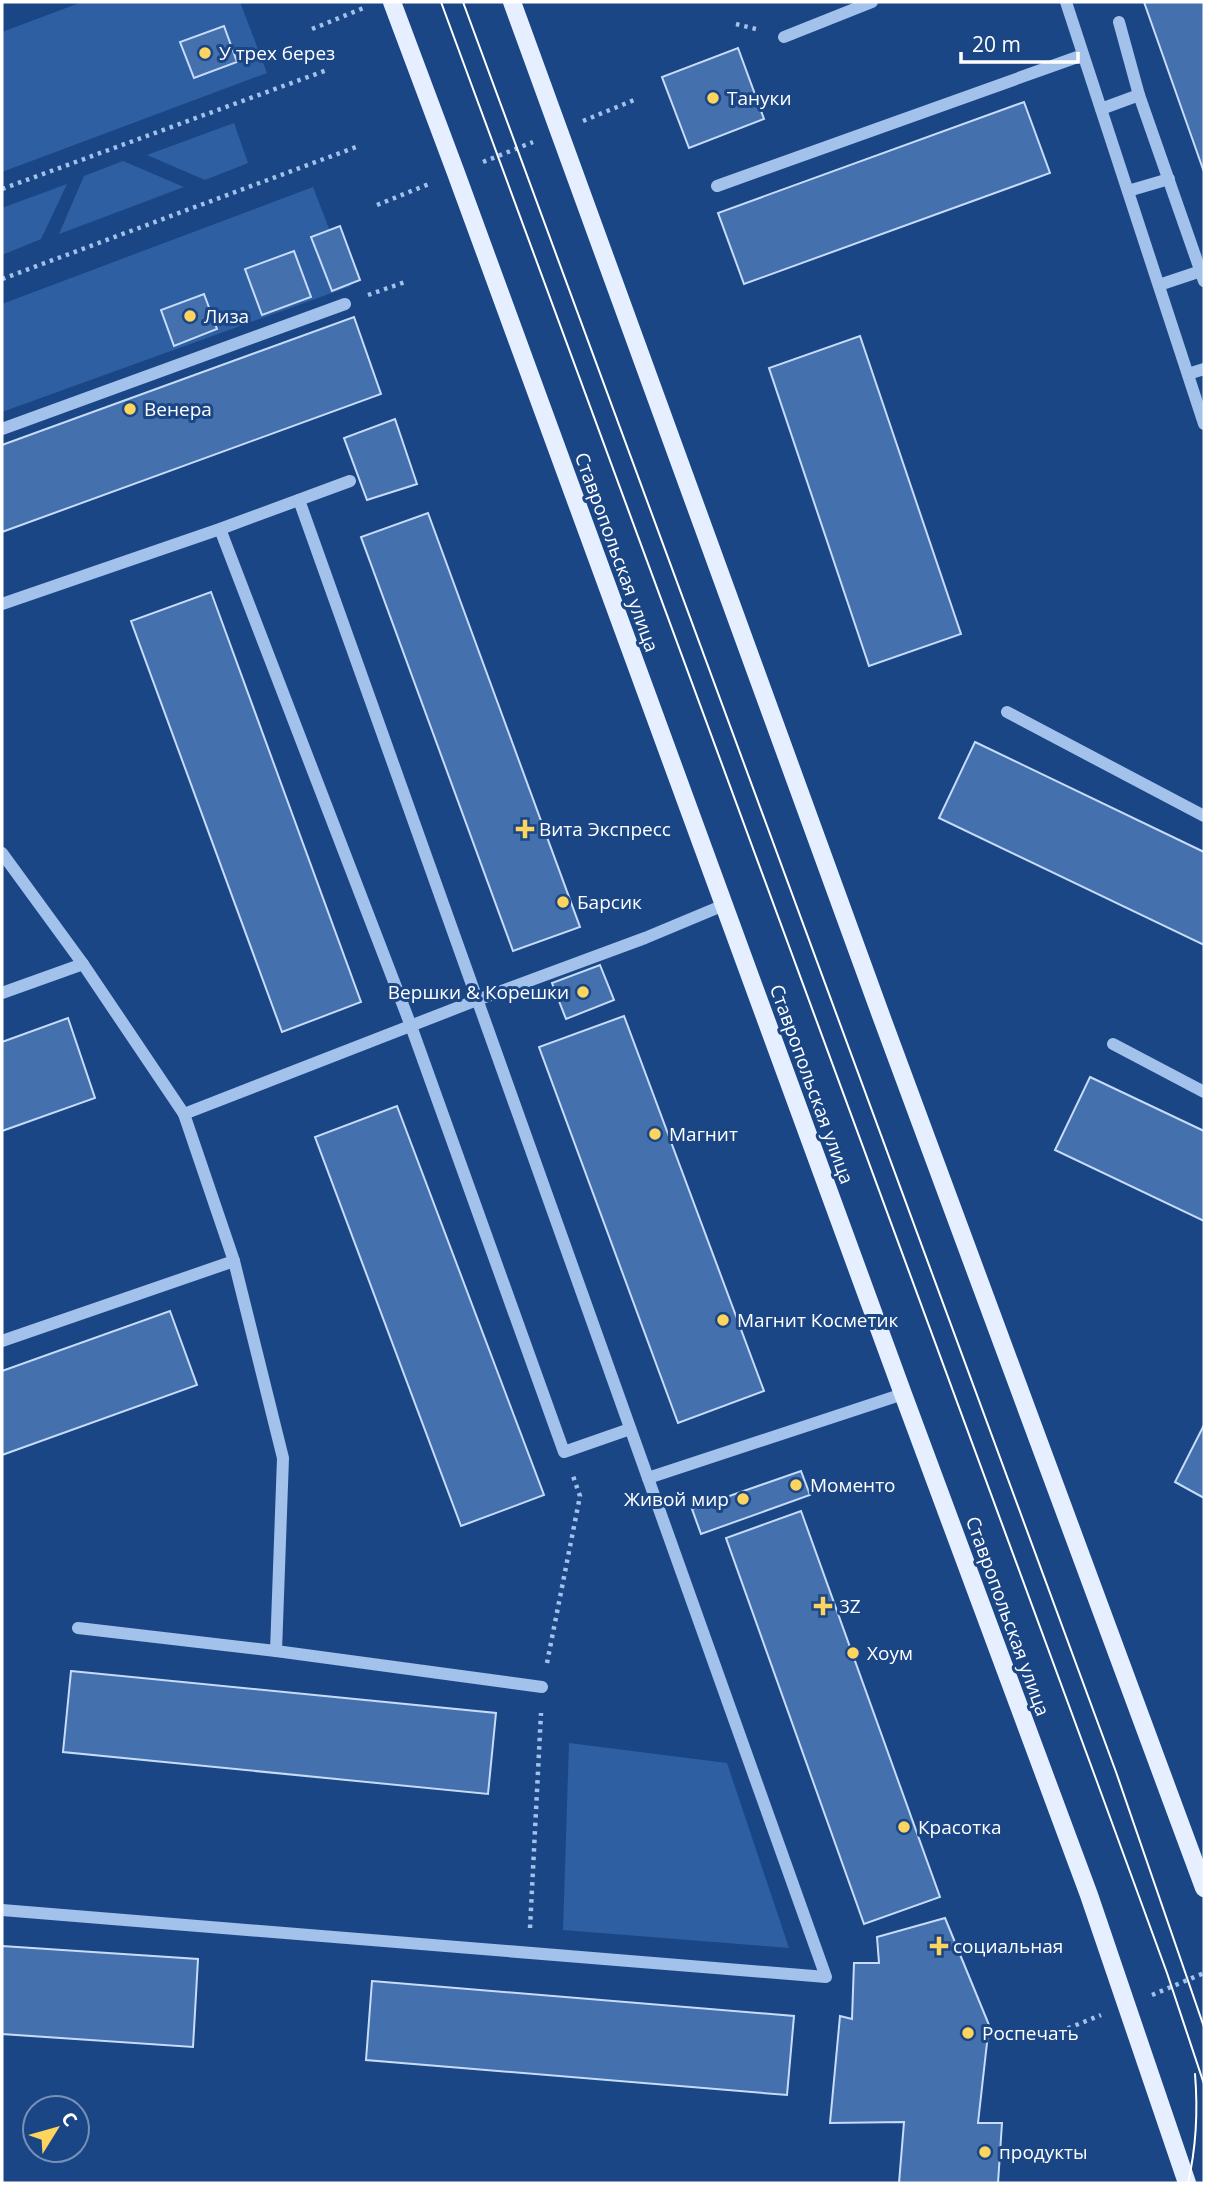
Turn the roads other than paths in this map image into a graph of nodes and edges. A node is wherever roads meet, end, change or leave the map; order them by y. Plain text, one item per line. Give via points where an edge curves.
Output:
1 (392, 2) edge
2 (512, 2) edge
3 (872, 2) edge
4 (1066, 2) edge
5 (1119, 22) dead end
6 (785, 37) dead end
7 (1083, 55) junction
8 (1139, 95) junction
9 (1101, 109) junction
10 (1169, 179) junction
11 (717, 186) dead end
12 (1128, 191) junction
13 (1203, 276) edge
14 (1159, 285) junction
15 (345, 304) road end
16 (1204, 369) edge
17 (1188, 374) junction
18 (1204, 424) edge
19 (2, 429) edge
20 (350, 481) dead end
21 (299, 500) junction
22 (219, 529) junction
23 (2, 604) edge
24 (1007, 712) dead end
25 (1204, 816) edge
26 (2, 853) edge
27 (724, 905) junction
28 (83, 964) junction
29 (2, 993) edge
30 (477, 1000) junction
31 (411, 1026) junction
32 (1113, 1044) dead end
33 (1204, 1092) edge
34 (184, 1114) junction
35 (234, 1261) junction
36 (2, 1341) edge
37 (903, 1394) junction
38 (630, 1429) junction
39 (648, 1478) junction
40 (78, 1628) dead end
41 (276, 1651) junction
42 (542, 1687) road end
43 (1204, 1888) edge
44 (2, 1910) edge
45 (1187, 2183) edge

1 - 27 main road, Ставропольская улица
2 - 43 main road
3 - 6 lane
4 - 7 lane
5 - 8 lane
7 - 9 lane
7 - 11 lane
8 - 9 lane
8 - 10 lane
9 - 12 lane
10 - 12 lane
10 - 13 lane
12 - 14 lane
13 - 14 lane
14 - 17 lane
15 - 19 lane
16 - 17 lane
17 - 18 lane
20 - 21 lane
21 - 22 lane
21 - 30 lane
22 - 23 lane
22 - 31 lane
24 - 25 lane
26 - 28 lane
27 - 30 lane
27 - 37 main road, Ставропольская улица
28 - 29 lane
28 - 34 lane
30 - 31 lane
30 - 38 lane
31 - 34 lane
31 - 38 lane via 564,1452
32 - 33 lane
34 - 35 lane
35 - 36 lane
35 - 41 lane via 283,1458
37 - 39 lane
37 - 45 main road, Ставропольская улица via 1089,1895
38 - 39 lane
39 - 44 lane via 826,1977
40 - 41 lane
41 - 42 lane

